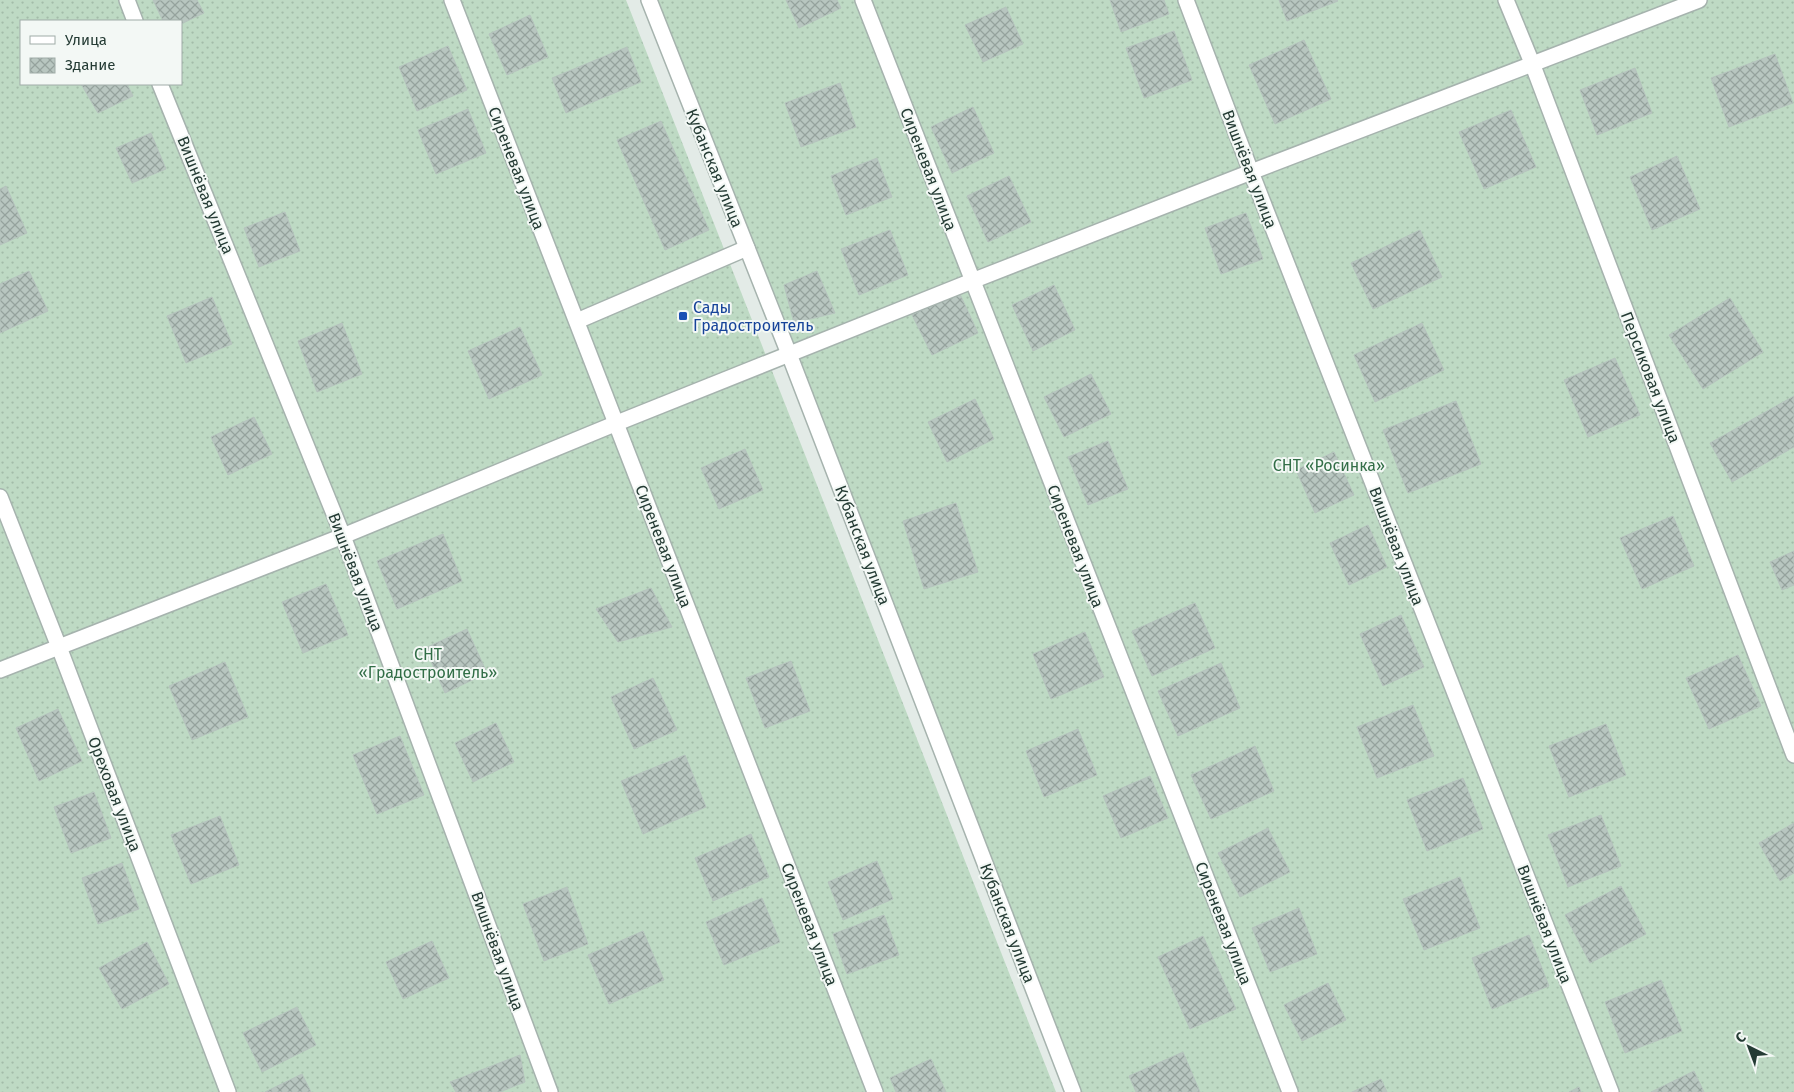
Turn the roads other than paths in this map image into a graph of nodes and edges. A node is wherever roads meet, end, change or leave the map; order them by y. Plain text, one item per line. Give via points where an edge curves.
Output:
1 (127, 0) edge
2 (452, 0) edge
3 (649, 0) edge
4 (863, 0) edge
5 (1186, 0) edge
6 (1506, 0) edge
7 (1699, 0) edge
8 (135, 20) edge
9 (1532, 64) junction
10 (160, 85) edge
11 (1250, 172) junction
12 (747, 248) junction
13 (972, 281) junction
14 (577, 321) junction
15 (789, 354) junction
16 (617, 424) junction
17 (0, 496) edge
18 (343, 536) junction
19 (60, 647) junction
20 (0, 670) edge
21 (1794, 756) edge
22 (228, 1092) edge
23 (550, 1092) edge
24 (875, 1092) edge
25 (1073, 1092) edge
26 (1290, 1092) edge
27 (1611, 1092) edge

1 - 8 street
2 - 14 street, Сиреневая улица
3 - 12 street, Кубанская улица
4 - 13 street, Сиреневая улица
5 - 11 street, Вишнёвая улица
6 - 9 street, Персиковая улица
7 - 9 street
9 - 11 street
9 - 21 street, Персиковая улица
10 - 18 street, Вишнёвая улица
11 - 13 street
11 - 27 street, Вишнёвая улица
12 - 14 street
12 - 15 street, Кубанская улица
13 - 15 street
13 - 26 street, Сиреневая улица
14 - 16 street, Сиреневая улица
15 - 16 street
15 - 25 street, Кубанская улица
16 - 18 street
16 - 24 street, Сиреневая улица
17 - 19 street, Ореховая улица
18 - 19 street
18 - 23 street, Вишнёвая улица
19 - 20 street
19 - 22 street, Ореховая улица

